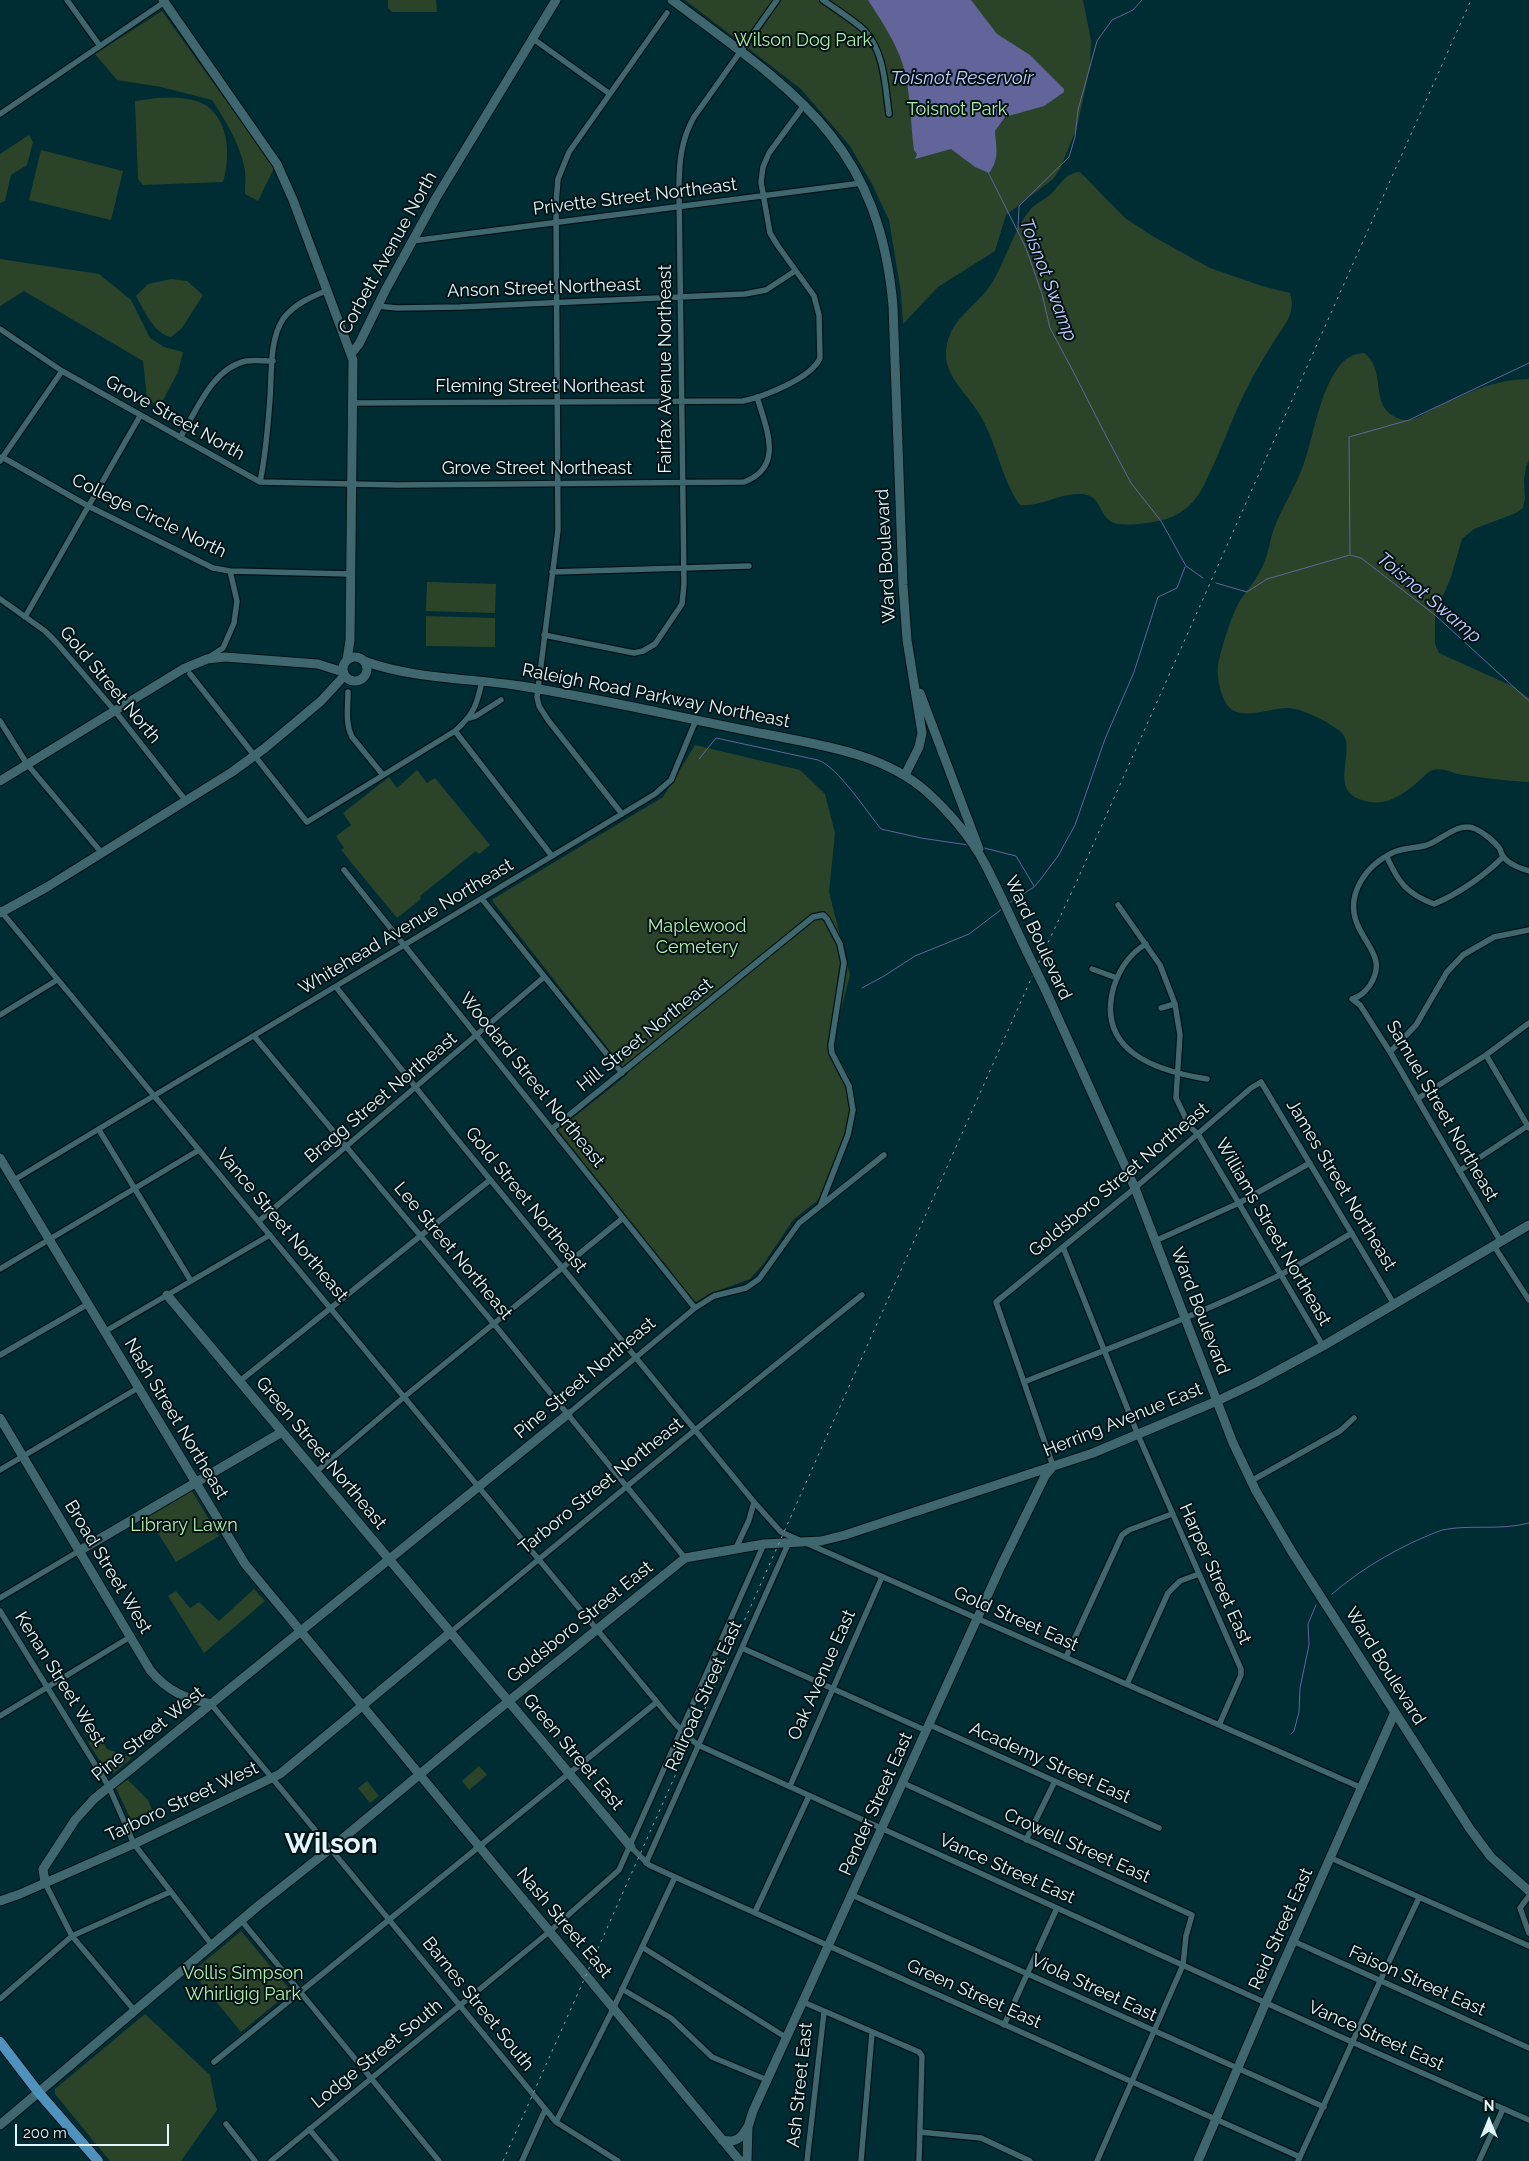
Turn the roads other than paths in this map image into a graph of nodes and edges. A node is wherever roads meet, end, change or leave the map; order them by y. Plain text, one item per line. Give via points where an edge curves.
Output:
1 (66, 0) edge
2 (556, 0) edge
3 (672, 0) edge
4 (777, 0) edge
5 (823, 0) edge
6 (165, 1) edge
7 (667, 13) dead end
8 (532, 38) junction
9 (100, 46) junction
10 (740, 51) junction
11 (610, 94) junction
12 (805, 104) junction
13 (0, 114) edge
14 (889, 114) dead end
15 (862, 182) junction
16 (763, 196) junction
17 (680, 207) junction
18 (556, 223) junction
19 (412, 241) junction
20 (795, 271) junction
21 (328, 290) junction
22 (680, 297) junction
23 (556, 302) junction
24 (377, 306) junction
25 (0, 329) edge
26 (351, 354) junction
27 (273, 361) junction
28 (62, 371) junction
29 (757, 398) junction
30 (557, 402) junction
31 (681, 402) junction
32 (354, 403) junction
33 (140, 416) junction
34 (180, 438) junction
35 (1, 459) edge
36 (260, 482) junction
37 (682, 483) junction
38 (352, 484) junction
39 (557, 484) junction
40 (88, 506) junction
41 (749, 566) dead end
42 (683, 568) junction
43 (230, 571) junction
44 (552, 572) junction
45 (350, 574) junction
46 (0, 599) edge
47 (25, 617) junction
48 (544, 636) junction
49 (350, 640) junction
50 (222, 648) junction
51 (234, 658) junction
52 (207, 659) junction
53 (362, 660) junction
54 (347, 661) junction
55 (318, 664) junction
56 (912, 669) junction
57 (395, 670) junction
58 (190, 674) dead end
59 (344, 674) junction
60 (365, 676) junction
61 (356, 681) junction
62 (482, 681) junction
63 (538, 689) junction
64 (348, 692) dead end
65 (326, 697) junction
66 (501, 700) dead end
67 (115, 711) junction
68 (469, 718) junction
69 (696, 720) junction
70 (0, 721) edge
71 (455, 730) junction
72 (254, 756) junction
73 (28, 764) junction
74 (383, 775) junction
75 (905, 775) junction
76 (0, 781) edge
77 (186, 801) junction
78 (622, 814) junction
79 (101, 852) junction
80 (552, 856) junction
81 (1387, 857) junction
82 (1503, 857) junction
83 (985, 863) junction
84 (344, 870) dead end
85 (1529, 871) edge
86 (482, 899) junction
87 (1118, 905) dead end
88 (1, 912) edge
89 (1529, 930) edge
90 (1146, 944) junction
91 (406, 945) junction
92 (1092, 969) dead end
93 (544, 977) junction
94 (1117, 978) junction
95 (57, 980) junction
96 (336, 987) junction
97 (1175, 1004) junction
98 (1162, 1008) dead end
99 (0, 1014) edge
100 (1529, 1023) edge
101 (254, 1036) junction
102 (477, 1036) junction
103 (1390, 1052) junction
104 (1486, 1055) junction
105 (622, 1073) junction
106 (1178, 1074) junction
107 (1207, 1079) dead end
108 (1261, 1082) joint
109 (417, 1087) junction
110 (154, 1096) junction
111 (1417, 1099) junction
112 (1529, 1126) edge
113 (552, 1129) junction
114 (99, 1130) junction
115 (1198, 1134) junction
116 (347, 1147) junction
117 (199, 1150) junction
118 (884, 1155) dead end
119 (0, 1158) edge
120 (1310, 1162) junction
121 (1459, 1171) junction
122 (14, 1180) junction
123 (490, 1180) junction
124 (134, 1188) junction
125 (1135, 1188) junction
126 (1239, 1203) junction
127 (821, 1204) junction
128 (623, 1218) junction
129 (259, 1221) junction
130 (1529, 1225) edge
131 (1352, 1233) junction
132 (270, 1235) junction
133 (421, 1236) junction
134 (49, 1240) junction
135 (1156, 1241) junction
136 (1498, 1244) junction
137 (1063, 1247) junction
138 (563, 1268) junction
139 (0, 1269) edge
140 (1281, 1274) junction
141 (191, 1281) junction
142 (167, 1295) junction
143 (862, 1295) dead end
144 (1529, 1300) edge
145 (88, 1304) junction
146 (1394, 1304) junction
147 (695, 1308) junction
148 (332, 1309) junction
149 (1185, 1318) junction
150 (494, 1324) junction
151 (104, 1332) junction
152 (1323, 1346) junction
153 (1104, 1350) junction
154 (0, 1355) edge
155 (636, 1357) junction
156 (240, 1381) junction
157 (1024, 1382) junction
158 (138, 1388) junction
159 (404, 1397) junction
160 (1217, 1401) junction
161 (568, 1414) junction
162 (0, 1418) edge
163 (1354, 1418) dead end
164 (695, 1430) junction
165 (282, 1432) junction
166 (1138, 1435) junction
167 (23, 1456) junction
168 (1053, 1466) junction
169 (0, 1470) edge
170 (316, 1472) junction
171 (1251, 1481) junction
172 (195, 1483) junction
173 (479, 1487) junction
174 (627, 1487) junction
175 (754, 1502) junction
176 (1172, 1514) junction
177 (800, 1541) junction
178 (786, 1542) junction
179 (764, 1544) junction
180 (736, 1548) junction
181 (79, 1551) junction
182 (539, 1558) junction
183 (685, 1558) junction
184 (390, 1559) junction
185 (1199, 1574) junction
186 (882, 1576) junction
187 (0, 1598) edge
188 (0, 1611) edge
189 (978, 1618) junction
190 (597, 1628) junction
191 (302, 1631) junction
192 (451, 1632) junction
193 (130, 1637) junction
194 (742, 1648) junction
195 (1066, 1657) junction
196 (1127, 1684) junction
197 (49, 1688) junction
198 (833, 1689) junction
199 (509, 1701) junction
200 (657, 1702) junction
201 (211, 1704) junction
202 (362, 1707) junction
203 (1395, 1712) junction
204 (0, 1716) edge
205 (1219, 1725) junction
206 (928, 1728) junction
207 (681, 1731) junction
208 (698, 1745) junction
209 (569, 1773) junction
210 (419, 1774) junction
211 (272, 1778) junction
212 (1055, 1781) junction
213 (903, 1783) junction
214 (790, 1786) junction
215 (109, 1787) junction
216 (1362, 1788) junction
217 (809, 1796) junction
218 (882, 1828) junction
219 (1159, 1828) dead end
220 (1026, 1840) junction
221 (134, 1844) junction
222 (479, 1847) junction
223 (631, 1847) junction
224 (330, 1849) junction
225 (50, 1858) junction
226 (1331, 1858) junction
227 (646, 1863) junction
228 (56, 1877) junction
229 (675, 1878) junction
230 (45, 1884) junction
231 (1529, 1890) edge
232 (170, 1892) junction
233 (852, 1895) junction
234 (1529, 1896) edge
235 (1419, 1898) junction
236 (0, 1901) edge
237 (1057, 1908) junction
238 (755, 1912) junction
239 (388, 1919) junction
240 (240, 1920) junction
241 (549, 1932) junction
242 (1529, 1933) edge
243 (72, 1936) junction
244 (1293, 1941) junction
245 (212, 1944) junction
246 (829, 1946) junction
247 (1529, 1946) edge
248 (642, 1947) junction
249 (1183, 1964) junction
250 (1028, 1974) junction
251 (1379, 1980) junction
252 (622, 1989) junction
253 (298, 1992) junction
254 (0, 1999) edge
255 (803, 2002) junction
256 (1266, 2002) junction
257 (460, 2006) junction
258 (613, 2009) junction
259 (135, 2011) junction
260 (824, 2012) junction
261 (1004, 2025) junction
262 (872, 2032) junction
263 (1154, 2032) junction
264 (787, 2038) junction
265 (0, 2042) edge
266 (1352, 2042) junction
267 (1529, 2048) edge
268 (214, 2062) dead end
269 (1238, 2070) junction
270 (370, 2079) junction
271 (767, 2080) junction
272 (1133, 2082) junction
273 (39, 2093) junction
274 (1324, 2107) junction
275 (1503, 2109) junction
276 (545, 2110) junction
277 (1217, 2120) junction
278 (1529, 2120) edge
279 (556, 2122) junction
280 (226, 2124) dead end
281 (0, 2125) edge
282 (748, 2127) junction
283 (309, 2129) junction
284 (920, 2132) junction
285 (722, 2140) junction
286 (433, 2154) junction
287 (1299, 2159) edge
288 (96, 2160) edge
289 (255, 2161) edge
290 (271, 2161) edge
291 (336, 2161) edge
292 (429, 2161) edge
293 (439, 2161) edge
294 (522, 2161) edge
295 (618, 2161) edge
296 (740, 2161) edge
297 (747, 2161) edge
298 (807, 2161) edge
299 (861, 2161) edge
300 (919, 2161) edge
301 (1030, 2161) edge
302 (1098, 2161) edge
303 (1198, 2161) edge
304 (1479, 2161) edge

1 - 9 street
2 - 8 street, Corbett Avenue North
3 - 10 street, Ward Boulevard
4 - 10 street, Fairfax Avenue Northeast
5 - 14 street via 858,25 876,47
6 - 9 street
6 - 21 street via 278,164
7 - 11 street
8 - 11 street
8 - 19 street, Corbett Avenue North
9 - 13 street
10 - 12 street, Ward Boulevard
10 - 17 street, Fairfax Avenue Northeast via 685,135 679,169
11 - 18 street via 569,152 560,172
12 - 15 street, Ward Boulevard via 832,135
12 - 16 street, Fleming Street Northeast via 765,160 761,174
15 - 16 street, Privette Street Northeast
15 - 56 street, Ward Boulevard via 881,233 891,285 902,573
16 - 17 street, Privette Street Northeast
16 - 20 street, Fleming Street Northeast via 770,233
17 - 18 street, Privette Street Northeast
17 - 22 street, Fairfax Avenue Northeast
18 - 19 street, Privette Street Northeast
18 - 23 street
19 - 24 street, Corbett Avenue North
20 - 22 street, Anson Street Northeast via 761,291
20 - 29 street, Fleming Street Northeast via 814,296 818,307 820,358 808,372
21 - 26 street
21 - 27 street via 301,302 282,320 275,339
22 - 23 street, Anson Street Northeast
22 - 31 street, Fairfax Avenue Northeast
23 - 24 street, Anson Street Northeast via 412,308
23 - 30 street
24 - 26 street, Corbett Avenue North
25 - 28 street, Grove Street North
26 - 32 street, Corbett Avenue North
27 - 34 street via 244,362 222,373
27 - 36 street via 267,441
28 - 33 street, Grove Street North
28 - 35 street
29 - 31 street, Fleming Street Northeast
29 - 37 street, Grove Street Northeast via 770,440 770,454 762,470 744,482
30 - 31 street, Fleming Street Northeast
30 - 32 street, Fleming Street Northeast
30 - 39 street
31 - 37 street, Fairfax Avenue Northeast
32 - 38 street, Corbett Avenue North
33 - 34 street, Grove Street North
33 - 40 street
34 - 36 street, Grove Street North
35 - 40 street, College Circle North
36 - 38 street, Grove Street North
37 - 39 street, Grove Street Northeast
37 - 42 street, Fairfax Avenue Northeast
38 - 39 street, Grove Street Northeast
38 - 45 street, Corbett Avenue North
39 - 44 street via 558,530
40 - 43 street, College Circle North via 213,568
40 - 47 street
41 - 42 street
42 - 44 street
42 - 48 street, Fairfax Avenue Northeast via 682,604 650,648 634,653 621,652
43 - 45 street, College Circle North
43 - 50 street via 236,613
44 - 48 street
45 - 49 street, Corbett Avenue North
46 - 47 street, Gold Street North
47 - 67 street, Gold Street North via 56,642
48 - 63 street
49 - 53 street, Corbett Avenue North
49 - 54 street, Corbett Avenue North
50 - 51 street
50 - 52 street
51 - 52 street
51 - 55 street
52 - 67 street via 183,669
53 - 54 street via 354,657
53 - 57 street, Raleigh Road Parkway Northeast
53 - 60 street via 367,668
54 - 55 street
54 - 59 street
55 - 59 street
56 - 75 street, Ward Boulevard via 922,733
56 - 83 street
57 - 60 street, Raleigh Road Parkway Northeast
57 - 62 street, Raleigh Road Parkway Northeast
58 - 72 street
59 - 61 street
59 - 65 street
60 - 61 street
61 - 65 street
62 - 63 street, Raleigh Road Parkway Northeast
62 - 68 street
63 - 69 street, Raleigh Road Parkway Northeast
63 - 78 street via 539,706
64 - 74 street via 349,730
65 - 72 street
66 - 68 street
67 - 73 street
67 - 77 street, Gold Street North
68 - 71 street
69 - 75 street, Raleigh Road Parkway Northeast via 832,748 873,760
69 - 78 street, Whitehead Avenue Northeast via 668,784
70 - 73 street
71 - 74 street
71 - 80 street
72 - 74 street via 307,822
72 - 77 street
73 - 76 street
73 - 79 street
75 - 83 street, Ward Boulevard via 943,808
77 - 79 street
78 - 80 street, Whitehead Avenue Northeast
79 - 88 street
80 - 86 street, Whitehead Avenue Northeast
81 - 82 street via 1394,852 1430,844 1464,827 1483,834 1500,848
81 - 82 street via 1396,877 1408,891 1434,904 1448,898
81 - 103 street, Samuel Street Northeast via 1369,868 1358,886 1354,914 1376,957 1376,975 1363,994 1352,999 1360,1005
82 - 85 street via 1514,866
83 - 125 street, Ward Boulevard, bridge
84 - 91 street, Woodard Street Northeast
86 - 91 street, Whitehead Avenue Northeast
86 - 93 street
87 - 90 street, Williams Street Northeast
88 - 95 street, Vance Street Northeast
89 - 103 street via 1494,937 1462,955 1447,972 1416,1025
90 - 94 street via 1128,959
90 - 97 street, Williams Street Northeast via 1160,965
91 - 96 street, Whitehead Avenue Northeast
91 - 102 street, Woodard Street Northeast
92 - 94 street
93 - 102 street, Bragg Street Northeast
93 - 105 street
94 - 106 street via 1110,1004 1116,1033 1142,1060
95 - 99 street
95 - 110 street, Vance Street Northeast
96 - 101 street, Whitehead Avenue Northeast
96 - 109 street, Gold Street Northeast
97 - 98 street
97 - 106 street, Williams Street Northeast via 1180,1035
100 - 104 street
101 - 110 street, Whitehead Avenue Northeast
101 - 116 street, Lee Street Northeast
102 - 109 street, Bragg Street Northeast
102 - 113 street, Woodard Street Northeast
103 - 111 street, Samuel Street Northeast
104 - 111 street
104 - 112 street
105 - 113 street, Hill Street Northeast
105 - 127 street, Hill Street Northeast via 813,917 827,919 843,954 844,973 831,1046 849,1086 853,1110 848,1135
106 - 107 street
106 - 115 street, Williams Street Northeast via 1176,1098 1190,1127
108 - 115 street, Goldsboro Street Northeast
108 - 120 street, James Street Northeast
109 - 116 street, Bragg Street Northeast
109 - 123 street, Gold Street Northeast
110 - 114 street, Whitehead Avenue Northeast
110 - 117 street, Vance Street Northeast
111 - 121 street, Samuel Street Northeast
112 - 121 street
113 - 128 street, Woodard Street Northeast
114 - 122 street, Whitehead Avenue Northeast
114 - 124 street
115 - 125 street, Goldsboro Street Northeast
115 - 126 street, Williams Street Northeast
116 - 129 street, Bragg Street Northeast
116 - 133 street, Lee Street Northeast
117 - 124 street
117 - 129 street, Vance Street Northeast
118 - 127 street, Pine Street Northeast
119 - 122 street, Nash Street Northeast
120 - 126 street
120 - 131 street, James Street Northeast
121 - 136 street, Samuel Street Northeast
122 - 134 street, Nash Street Northeast
123 - 133 street
123 - 138 street, Gold Street Northeast
124 - 134 street
124 - 141 street
125 - 135 street, Ward Boulevard
125 - 137 street, Goldsboro Street Northeast
126 - 135 street
126 - 140 street, Williams Street Northeast
127 - 147 street, Pine Street Northeast via 792,1231 759,1280 746,1288 714,1296
128 - 138 street
128 - 147 street, Woodard Street Northeast
129 - 132 street, Vance Street Northeast
130 - 136 street, Herring Avenue East
131 - 140 street
131 - 146 street, James Street Northeast
132 - 141 street
132 - 148 street, Vance Street Northeast
133 - 148 street
133 - 150 street, Lee Street Northeast
134 - 139 street
134 - 145 street, Nash Street Northeast
135 - 149 street, Ward Boulevard
136 - 144 street, Samuel Street Northeast
136 - 146 street, Herring Avenue East
137 - 153 street, Harper Street East
137 - 157 street, Goldsboro Street Northeast via 996,1302
138 - 150 street
138 - 155 street, Gold Street Northeast
140 - 149 street
140 - 152 street, Williams Street Northeast
141 - 142 street
142 - 151 street
142 - 156 street, Green Street Northeast
143 - 164 street, Tarboro Street Northeast
145 - 151 street, Nash Street Northeast
145 - 154 street
146 - 152 street, Herring Avenue East
147 - 155 street, Pine Street Northeast
148 - 156 street
148 - 159 street, Vance Street Northeast
149 - 153 street
149 - 160 street, Ward Boulevard
150 - 159 street
150 - 161 street, Lee Street Northeast
151 - 158 street, Nash Street Northeast
152 - 160 street, Herring Avenue East
153 - 157 street
153 - 166 street, Harper Street East
155 - 161 street, Pine Street Northeast
155 - 164 street, Gold Street Northeast
156 - 165 street, Green Street Northeast
157 - 168 street
158 - 167 street
158 - 172 street, Nash Street Northeast
159 - 170 street
159 - 173 street, Vance Street Northeast
160 - 166 street, Herring Avenue East
160 - 171 street, Ward Boulevard via 1232,1443
161 - 173 street, Pine Street Northeast
161 - 174 street, Lee Street Northeast
162 - 167 street, Broad Street West
163 - 171 street via 1340,1431
164 - 174 street, Tarboro Street Northeast
164 - 175 street, Gold Street East
165 - 170 street, Green Street Northeast
165 - 172 street
166 - 168 street, Herring Avenue East
166 - 176 street, Harper Street East
167 - 169 street
167 - 181 street, Broad Street West
168 - 177 street, Herring Avenue East via 845,1535
168 - 189 street, Pender Street East via 1045,1476
170 - 184 street, Green Street Northeast
171 - 203 street, Ward Boulevard via 1292,1552
172 - 181 street
172 - 191 street, Nash Street Northeast via 245,1564
173 - 182 street, Vance Street Northeast
173 - 184 street, Pine Street Northeast
174 - 182 street, Tarboro Street Northeast
174 - 183 street, Lee Street Northeast
175 - 177 street, Gold Street East via 781,1532
175 - 180 street
176 - 185 street, Harper Street East
176 - 195 street via 1122,1535
177 - 178 street, Herring Avenue East
177 - 186 street, Gold Street East
178 - 179 street, Goldsboro Street East
178 - 194 street, Railroad Street East
179 - 180 street, Goldsboro Street East
179 - 207 street, Lodge Street South
180 - 183 street, Goldsboro Street East
181 - 187 street
181 - 193 street, Broad Street West
182 - 190 street, Vance Street East
182 - 192 street, Tarboro Street Northeast
183 - 190 street, Goldsboro Street East
184 - 191 street, Pine Street Northeast
184 - 192 street, Green Street Northeast
185 - 196 street via 1180,1581 1168,1593
185 - 205 street, Harper Street East via 1241,1669
186 - 189 street, Gold Street East
186 - 198 street, Oak Avenue East
188 - 197 street, Kenan Street West
189 - 195 street, Gold Street East
189 - 206 street, Pender Street East
190 - 199 street, Goldsboro Street East
190 - 200 street, Vance Street East
191 - 201 street, Pine Street West
191 - 202 street, Nash Street Northeast
192 - 199 street, Green Street East
192 - 202 street, Tarboro Street Northeast
193 - 197 street
193 - 201 street, Broad Street West via 162,1684 183,1697
194 - 198 street, Academy Street East
194 - 208 street, Railroad Street East
195 - 196 street, Gold Street East
196 - 205 street, Gold Street East
197 - 204 street
197 - 215 street, Kenan Street West
198 - 206 street, Academy Street East
198 - 214 street, Oak Avenue East
199 - 209 street, Green Street East
199 - 210 street, Goldsboro Street East
200 - 207 street, Vance Street East
200 - 209 street
201 - 211 street, Barnes Street South
201 - 215 street, Pine Street West
202 - 210 street, Nash Street East
202 - 211 street, Tarboro Street West
203 - 216 street, Reid Street East
203 - 231 street, Ward Boulevard via 1491,1857
205 - 216 street, Gold Street East
206 - 212 street, Academy Street East
206 - 213 street, Pender Street East
207 - 208 street, Vance Street East
207 - 223 street, Lodge Street South
208 - 214 street, Vance Street East
208 - 227 street, Railroad Street East
209 - 222 street
209 - 223 street, Green Street East
210 - 222 street, Nash Street East
210 - 224 street, Goldsboro Street East
211 - 221 street, Tarboro Street West
211 - 224 street, Barnes Street South
212 - 219 street, Academy Street East
212 - 220 street
213 - 218 street, Pender Street East
213 - 220 street, Crowell Street East
214 - 217 street, Vance Street East
215 - 221 street, Kenan Street West
215 - 225 street, Pine Street West via 83,1810
216 - 226 street, Reid Street East
217 - 218 street, Vance Street East
217 - 238 street
218 - 233 street, Pender Street East
218 - 237 street, Vance Street East
220 - 249 street, Crowell Street East via 1192,1915
221 - 228 street, Tarboro Street West
221 - 232 street, Kenan Street West
222 - 239 street
222 - 241 street, Nash Street East
223 - 227 street, Green Street East
223 - 241 street, Lodge Street South via 614,1876
224 - 239 street, Barnes Street South
224 - 240 street, Goldsboro Street East
225 - 228 street
225 - 230 street, Pine Street West via 43,1869
226 - 235 street
226 - 244 street, Reid Street East
227 - 229 street, Green Street East
228 - 230 street, Tarboro Street West
229 - 238 street, Green Street East
229 - 248 street
230 - 236 street, Tarboro Street West
230 - 243 street
232 - 243 street
232 - 245 street, Kenan Street West
233 - 246 street, Pender Street East
233 - 250 street, Viola Street East
234 - 242 street via 1520,1908
235 - 247 street
235 - 251 street
237 - 249 street, Vance Street East
237 - 250 street
238 - 246 street, Green Street East
239 - 253 street
239 - 257 street, Barnes Street South
240 - 245 street, Goldsboro Street East
240 - 253 street
241 - 257 street, Lodge Street South
241 - 258 street, Nash Street East
243 - 254 street
243 - 259 street
244 - 251 street, Faison Street East
244 - 256 street, Reid Street East
245 - 259 street, Goldsboro Street East
246 - 255 street, Pender Street East
246 - 261 street, Green Street East
248 - 252 street
248 - 264 street
249 - 256 street, Vance Street East
249 - 263 street
250 - 261 street
250 - 263 street, Viola Street East
251 - 266 street
251 - 267 street, Faison Street East
252 - 258 street
252 - 271 street via 671,2018 712,2057
253 - 268 street
253 - 270 street
255 - 260 street
255 - 264 street, Pender Street East
256 - 266 street, Vance Street East
256 - 269 street, Reid Street East
257 - 270 street, Lodge Street South
257 - 276 street, Barnes Street South
258 - 279 street
258 - 285 street, Nash Street East
259 - 273 street, Goldsboro Street East
260 - 262 street
260 - 298 street, Ash Street East
261 - 272 street, Green Street East
262 - 284 street via 918,2052 923,2059
262 - 299 street
263 - 269 street, Viola Street East
263 - 272 street
264 - 271 street, Pender Street East
265 - 273 main road
266 - 274 street
266 - 275 street, Vance Street East
269 - 274 street, Viola Street East
269 - 277 street, Reid Street East
270 - 283 street, Lodge Street South
270 - 286 street
271 - 282 street, Pender Street East
272 - 277 street, Green Street East
272 - 302 street
273 - 281 street, Goldsboro Street East
273 - 288 main road
274 - 287 street
275 - 278 street, Vance Street East
275 - 304 street
276 - 279 street, Barnes Street South
276 - 294 street
277 - 287 street, Green Street East
277 - 303 street, Reid Street East
279 - 295 street, Barnes Street South
280 - 289 street
282 - 285 street via 737,2140
282 - 297 street, Pender Street East
283 - 290 street, Lodge Street South
283 - 291 street
284 - 300 street
284 - 301 street via 970,2135
285 - 296 street, Nash Street East
286 - 292 street
286 - 293 street

